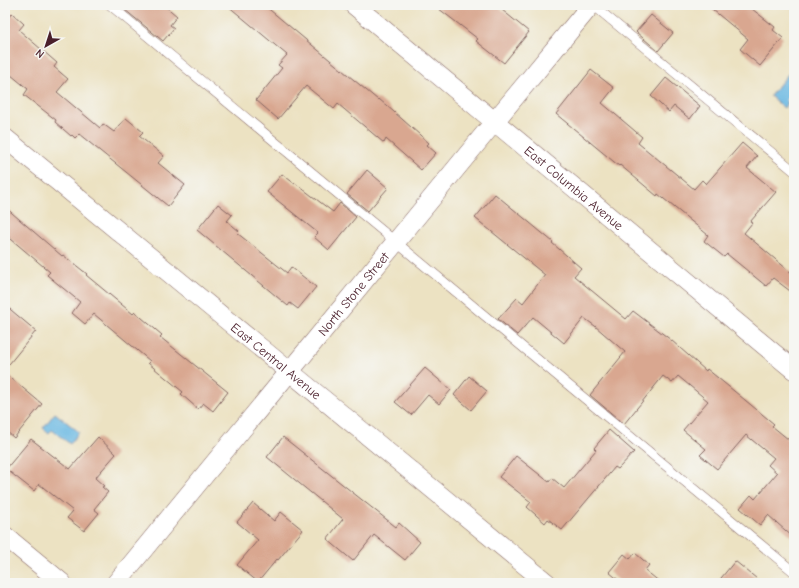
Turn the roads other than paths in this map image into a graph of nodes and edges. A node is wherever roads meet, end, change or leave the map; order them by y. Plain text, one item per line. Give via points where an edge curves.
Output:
1 (110, 5) edge
2 (354, 5) edge
3 (592, 5) edge
4 (495, 121) junction
5 (5, 138) edge
6 (794, 171) edge
7 (396, 242) junction
8 (794, 370) edge
9 (290, 371) junction
10 (5, 536) edge
11 (794, 572) edge
12 (62, 583) edge
13 (116, 583) edge
14 (547, 583) edge

1 - 7 lane
2 - 4 street, East Columbia Avenue
3 - 4 street, North Stone Street
3 - 6 lane
4 - 7 street, North Stone Street
4 - 8 street, East Columbia Avenue
5 - 9 street, East Central Avenue
7 - 9 street, North Stone Street
7 - 11 lane
9 - 13 street, North Stone Street
9 - 14 street, East Central Avenue
10 - 12 street

